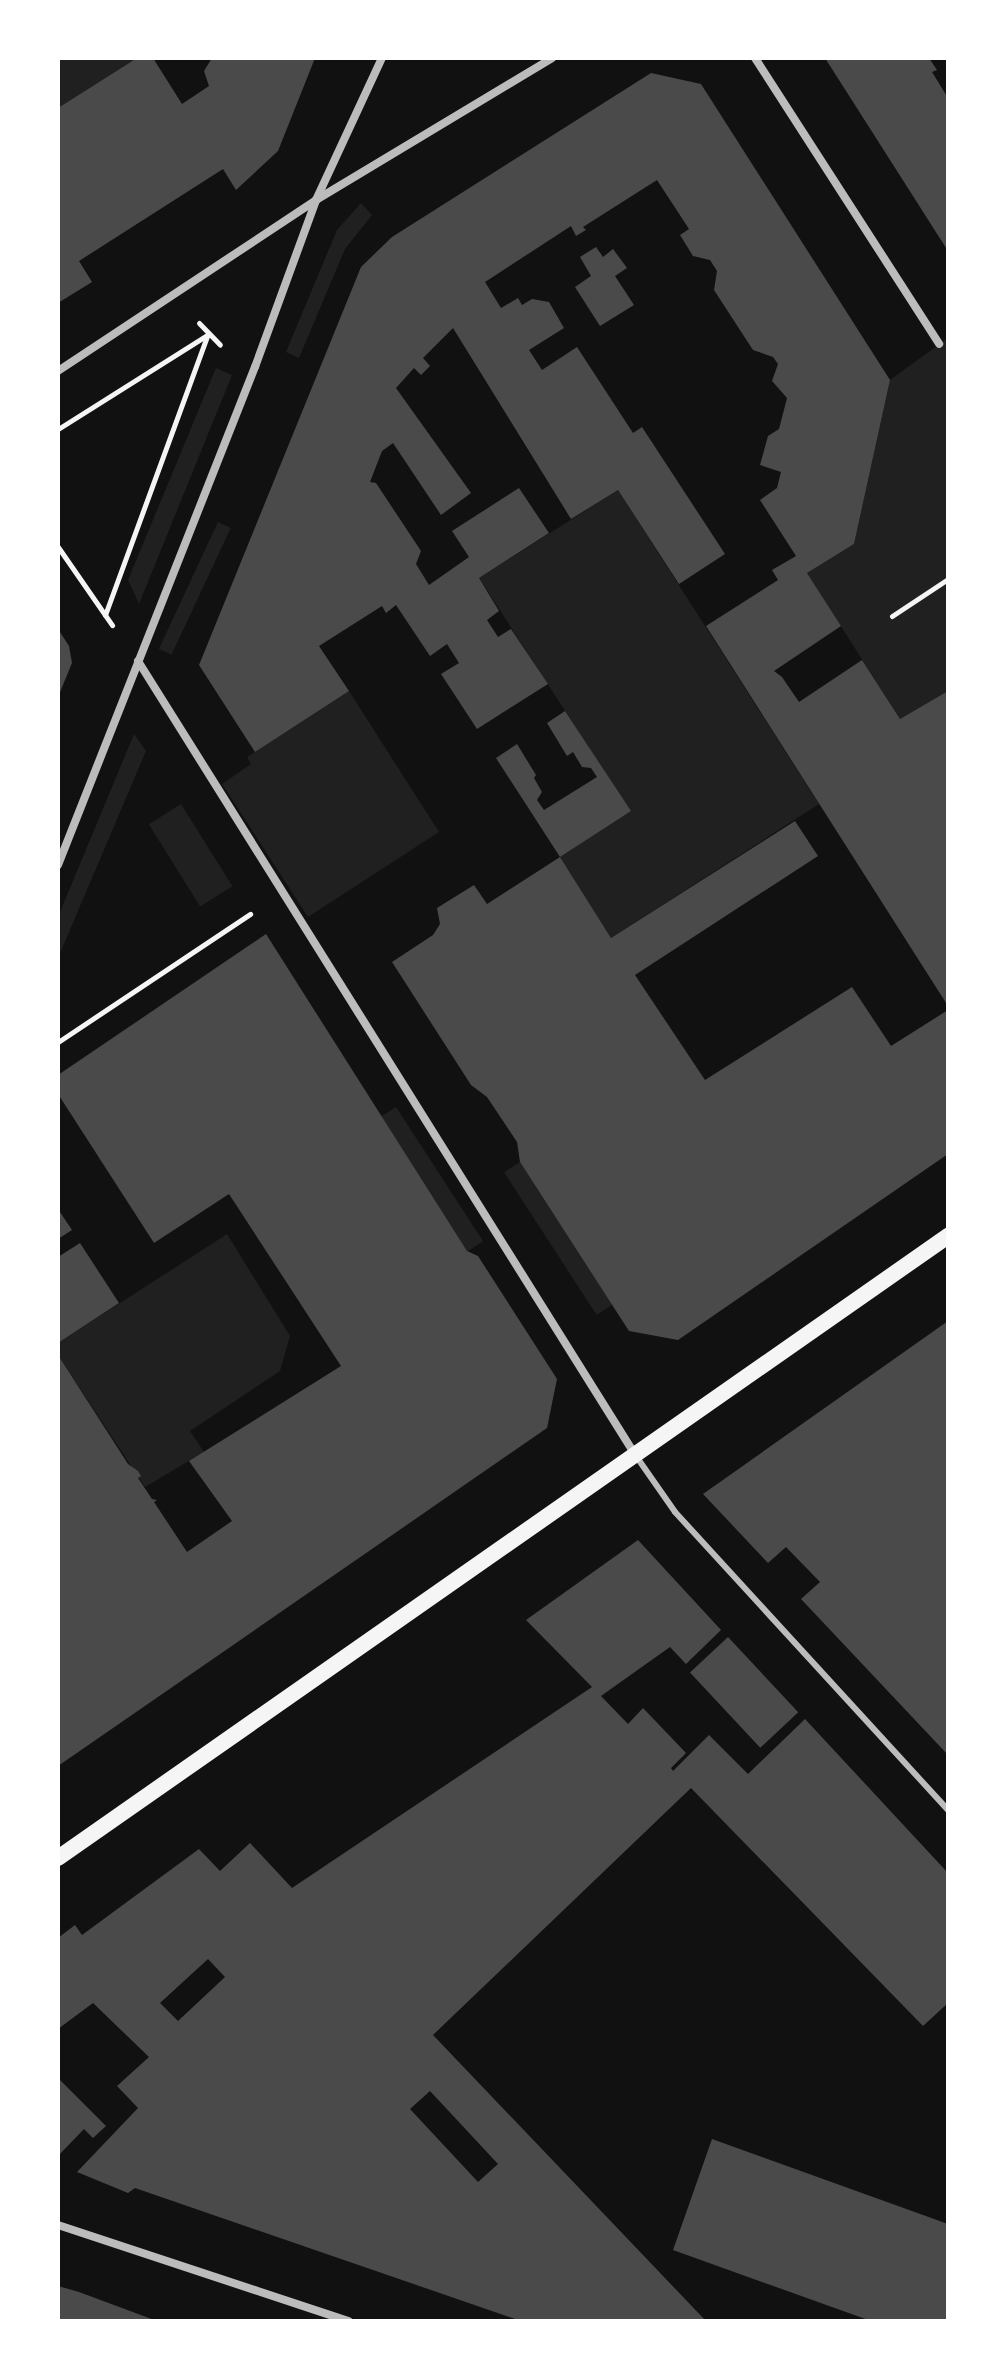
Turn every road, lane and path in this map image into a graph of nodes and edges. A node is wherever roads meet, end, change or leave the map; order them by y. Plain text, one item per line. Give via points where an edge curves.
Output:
1 (382, 58) edge
2 (552, 58) edge
3 (755, 58) edge
4 (316, 200) junction
5 (191, 313) dead end
6 (208, 334) junction
7 (939, 344) dead end
8 (228, 352) dead end
9 (58, 371) edge
10 (58, 429) edge
11 (58, 547) edge
12 (948, 579) edge
13 (105, 615) junction
14 (892, 616) dead end
15 (138, 661) junction
16 (58, 865) edge
17 (282, 892) junction
18 (58, 1042) edge
19 (948, 1236) edge
20 (634, 1453) junction
21 (948, 1810) edge
22 (58, 1858) edge
23 (58, 2225) edge
24 (349, 2321) edge

1 - 4 street
2 - 4 street
3 - 7 street
4 - 9 street
4 - 15 street
5 - 6 path
6 - 8 path
6 - 10 path
6 - 13 path
11 - 13 path
12 - 14 path
13 - 15 path
15 - 16 street
15 - 17 street
17 - 18 path
17 - 20 street
19 - 20 main road
20 - 21 lane via 675,1512
20 - 22 main road
23 - 24 street

